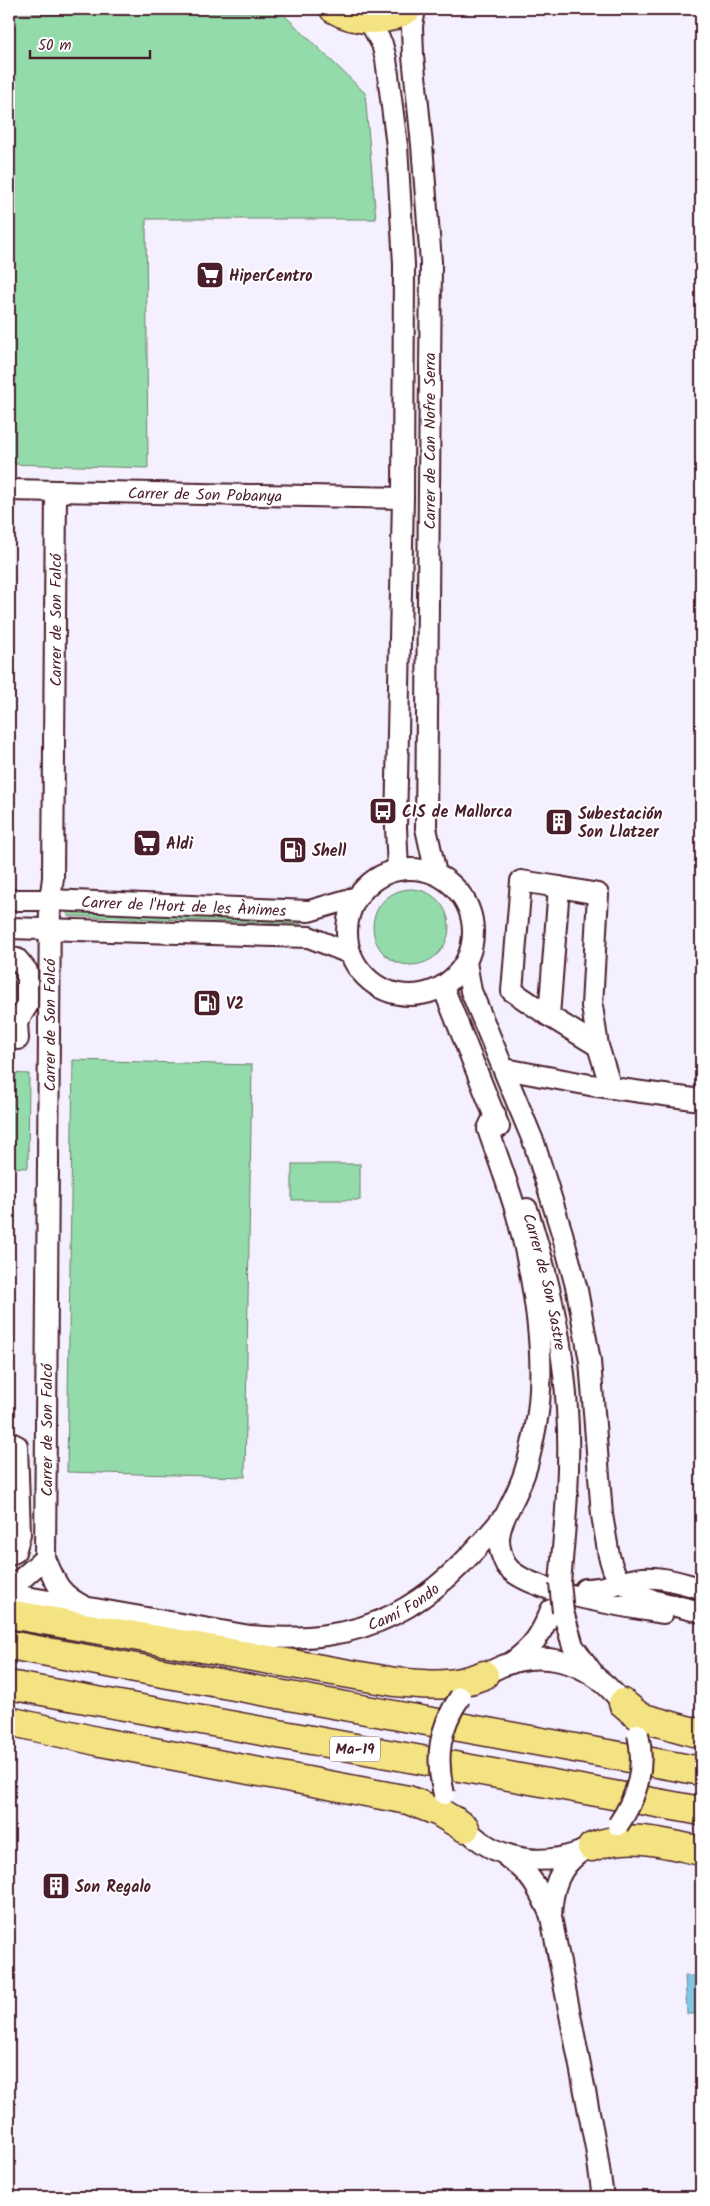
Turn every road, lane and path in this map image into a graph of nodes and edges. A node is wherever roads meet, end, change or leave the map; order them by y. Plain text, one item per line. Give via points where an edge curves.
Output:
1 (334, 9) edge
2 (407, 9) edge
3 (415, 9) edge
4 (368, 19) junction
5 (9, 490) edge
6 (56, 492) junction
7 (403, 498) junction
8 (398, 870) junction
9 (436, 874) junction
10 (559, 887) junction
11 (357, 897) junction
12 (9, 900) edge
13 (50, 900) junction
14 (9, 928) edge
15 (50, 929) junction
16 (350, 953) junction
17 (9, 958) edge
18 (466, 962) junction
19 (444, 987) junction
20 (549, 1016) junction
21 (13, 1039) edge
22 (49, 1040) junction
23 (598, 1046) junction
24 (505, 1069) junction
25 (611, 1088) junction
26 (701, 1100) edge
27 (495, 1114) junction
28 (596, 1439) junction
29 (9, 1442) edge
30 (508, 1512) junction
31 (9, 1555) edge
32 (609, 1556) junction
33 (45, 1558) junction
34 (632, 1580) junction
35 (550, 1584) junction
36 (9, 1587) edge
37 (701, 1588) edge
38 (585, 1589) junction
39 (9, 1594) edge
40 (87, 1608) junction
41 (557, 1611) junction
42 (701, 1612) edge
43 (9, 1614) edge
44 (701, 1619) edge
45 (9, 1645) edge
46 (510, 1664) junction
47 (593, 1674) junction
48 (484, 1675) junction
49 (9, 1685) edge
50 (623, 1702) junction
51 (9, 1721) edge
52 (701, 1734) edge
53 (701, 1772) edge
54 (701, 1812) edge
55 (465, 1828) junction
56 (587, 1849) junction
57 (701, 1851) edge
58 (502, 1854) junction
59 (551, 1917) junction
60 (603, 2197) edge

1 - 4 highway
2 - 4 highway via 386,18
3 - 9 street, Carrer de Can Nofre Serra via 412,56 431,262 426,828
4 - 7 street, Carrer de Can Nofre Serra via 382,44 386,59 397,146 404,264
5 - 6 street, Carrer de Son Pobanya
6 - 7 street, Carrer de Son Pobanya
6 - 13 street, Carrer de Son Falcó via 53,878
7 - 8 street, Carrer de Can Nofre Serra via 396,817
8 - 9 street via 423,870
8 - 11 street via 368,884
9 - 18 street via 453,886 466,902 472,922 472,943
10 - 20 street
10 - 20 street via 521,881 512,991
10 - 23 street via 598,894 592,1006
11 - 13 street, Carrer de l'Hort de les Ànimes via 309,911
11 - 16 street via 348,914 346,934
12 - 13 street, Carrer de l'Hort de les Ànimes
13 - 15 street, Carrer de Son Falcó
14 - 15 street, Carrer de l'Hort de les Ànimes
15 - 16 street, Carrer de l'Hort de les Ànimes via 309,937
15 - 22 street, Carrer de Son Falcó
16 - 19 street via 360,971 375,985 394,993 415,995
17 - 21 street via 17,959 27,971 27,1006 17,1022
18 - 19 street
18 - 24 street via 471,991
19 - 27 street, Carrer de Son Sastre
20 - 23 street
21 - 22 street
22 - 33 street, Carrer de Son Falcó
23 - 25 street
24 - 25 street
24 - 28 street via 534,1143 575,1282 590,1361
25 - 26 street
27 - 30 street via 488,1129 518,1218 532,1287 538,1347 536,1424 525,1472
27 - 35 street, Carrer de Son Sastre via 538,1243 560,1344 568,1429 565,1526 562,1563
28 - 32 street
28 - 34 street via 607,1479 617,1556
29 - 31 street via 17,1446 20,1534 15,1552
30 - 35 street via 499,1539 503,1559 515,1575 526,1581
30 - 40 street, Camí Fondo via 463,1565 426,1596 381,1621 340,1633 288,1639 250,1636
32 - 34 street via 613,1569
32 - 38 street via 607,1576 602,1582
33 - 36 street
33 - 40 street via 60,1591
34 - 37 street via 652,1578
34 - 38 street via 601,1589
34 - 42 street via 635,1592 655,1601
35 - 38 street
35 - 41 street, Carrer de Son Sastre
35 - 44 street via 586,1599
39 - 40 street, Camí Fondo
41 - 46 street, Carrer de Son Sastre via 529,1649
41 - 47 street via 573,1646
43 - 48 highway via 395,1682 437,1686
45 - 53 highway, Ma-19
46 - 47 street via 547,1659 575,1665
46 - 48 street
47 - 50 street
48 - 55 street, bridge via 460,1697 440,1742 438,1762 444,1794
49 - 54 highway, Ma-19
50 - 52 highway via 640,1717
50 - 56 street, bridge via 638,1734 639,1781 632,1802 618,1825
51 - 55 highway via 101,1742 401,1799 439,1812
55 - 58 street
56 - 57 highway via 605,1841 625,1838
56 - 58 street via 541,1861
56 - 59 street via 569,1861 558,1876 552,1896
58 - 59 street via 529,1874
59 - 60 street

